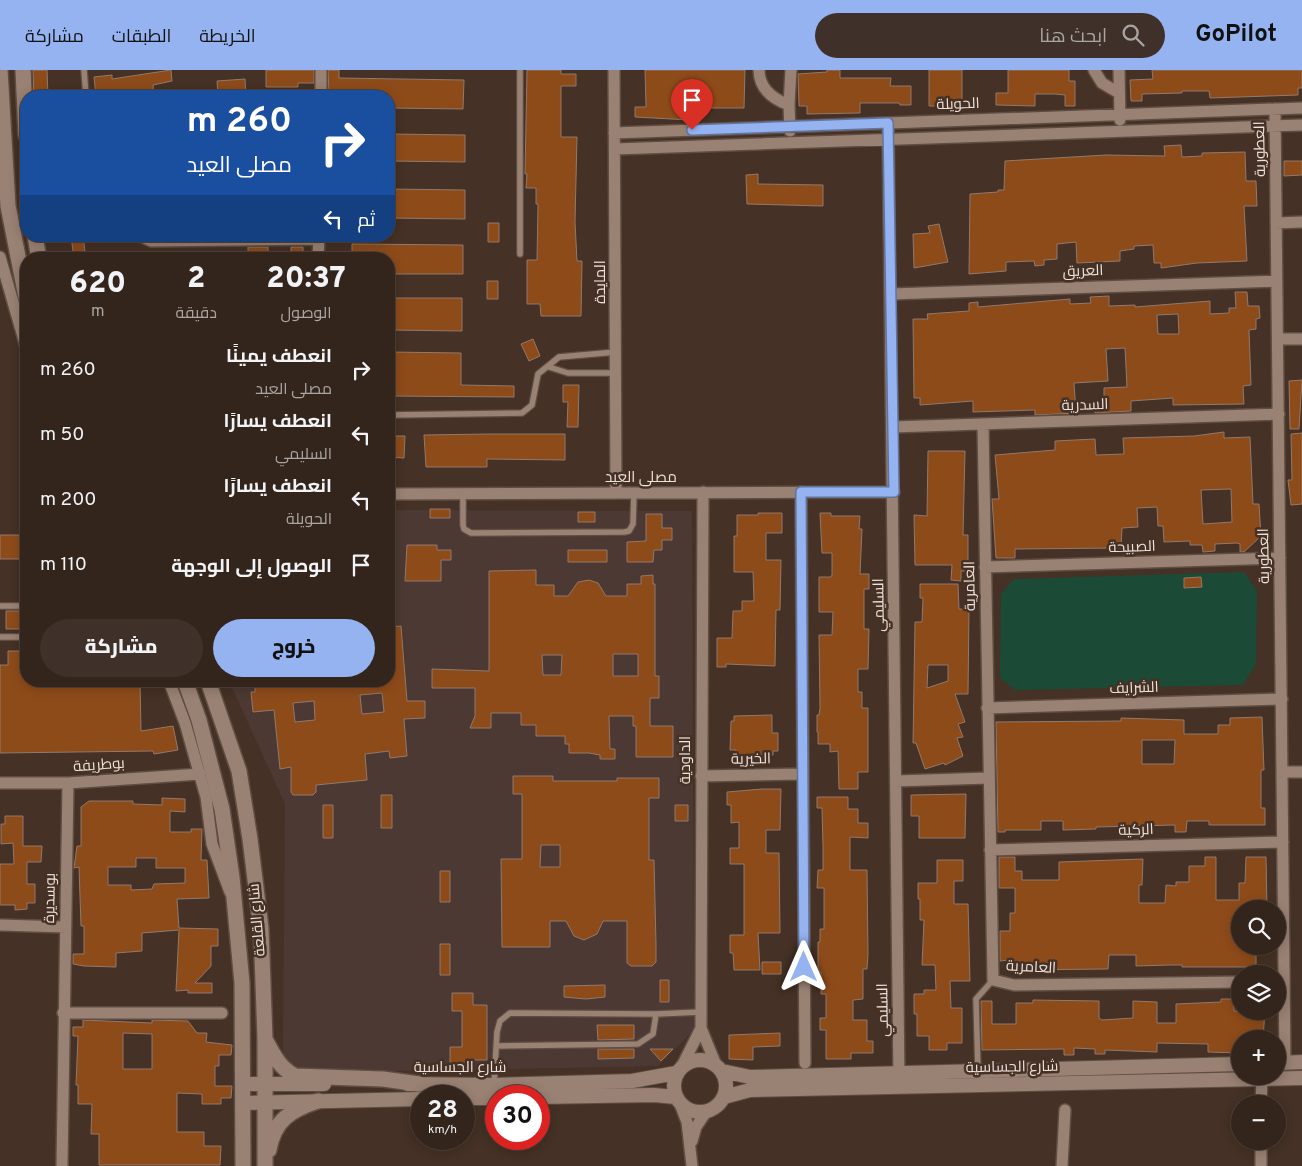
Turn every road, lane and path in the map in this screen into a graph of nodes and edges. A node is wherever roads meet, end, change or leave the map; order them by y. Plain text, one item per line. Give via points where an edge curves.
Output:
1 (0, 70) edge
2 (22, 70) edge
3 (84, 70) edge
4 (321, 70) edge
5 (520, 70) edge
6 (614, 70) edge
7 (759, 70) edge
8 (791, 70) edge
9 (1094, 70) edge
10 (1119, 70) edge
11 (23, 90) edge
12 (86, 90) edge
13 (321, 90) edge
14 (1119, 93) junction
15 (789, 106) junction
16 (1302, 108) edge
17 (1275, 109) junction
18 (1119, 114) junction
19 (888, 123) junction
20 (1302, 125) edge
21 (790, 126) junction
22 (1276, 126) junction
23 (1120, 131) junction
24 (614, 133) junction
25 (889, 140) junction
26 (791, 143) junction
27 (615, 150) junction
28 (4, 207) edge
29 (1302, 222) edge
30 (1276, 223) junction
31 (520, 254) dead end
32 (0, 257) edge
33 (20, 272) edge
34 (1277, 281) junction
35 (891, 294) junction
36 (20, 327) edge
37 (1302, 338) edge
38 (1278, 339) junction
39 (616, 352) junction
40 (549, 367) junction
41 (616, 373) junction
42 (1278, 414) junction
43 (395, 415) edge
44 (983, 424) junction
45 (892, 427) junction
46 (703, 492) junction
47 (801, 492) junction
48 (894, 492) junction
49 (463, 493) junction
50 (616, 493) junction
51 (634, 493) junction
52 (395, 494) edge
53 (1280, 558) junction
54 (985, 567) junction
55 (0, 606) edge
56 (20, 606) edge
57 (20, 637) edge
58 (0, 638) edge
59 (171, 687) edge
60 (187, 687) edge
61 (210, 687) edge
62 (1282, 700) junction
63 (987, 708) junction
64 (1282, 772) junction
65 (1302, 772) edge
66 (200, 774) junction
67 (802, 774) junction
68 (701, 776) junction
69 (988, 778) junction
70 (896, 781) junction
71 (0, 783) edge
72 (68, 783) junction
73 (1283, 842) junction
74 (990, 850) junction
75 (235, 904) junction
76 (0, 925) edge
77 (65, 927) junction
78 (1281, 965) edge
79 (993, 980) junction
80 (1231, 982) edge
81 (222, 1012) dead end
82 (701, 1012) junction
83 (63, 1013) junction
84 (656, 1014) junction
85 (701, 1028) junction
86 (265, 1038) junction
87 (497, 1046) junction
88 (1302, 1062) edge
89 (805, 1063) dead end
90 (1286, 1063) edge
91 (1231, 1064) edge
92 (719, 1068) junction
93 (679, 1070) junction
94 (978, 1072) junction
95 (1286, 1078) edge
96 (1302, 1078) edge
97 (1231, 1079) edge
98 (899, 1080) junction
99 (244, 1084) junction
100 (266, 1084) junction
101 (495, 1085) edge
102 (550, 1087) edge
103 (410, 1088) edge
104 (410, 1091) edge
105 (410, 1093) edge
106 (550, 1097) edge
107 (724, 1097) junction
108 (678, 1100) junction
109 (318, 1101) junction
110 (244, 1103) junction
111 (265, 1103) junction
112 (1065, 1110) dead end
113 (706, 1112) junction
114 (691, 1145) junction
115 (1261, 1150) edge
116 (62, 1166) edge
117 (244, 1166) edge
118 (265, 1166) edge
119 (692, 1166) edge
120 (1062, 1166) edge
121 (1261, 1166) edge

1 - 28 main road
2 - 11 main road
3 - 12 lane
4 - 13 street
5 - 31 lane
6 - 24 street, المايدة
7 - 15 street via 759,78 771,97
8 - 15 street
9 - 14 street via 1102,83
10 - 14 street
14 - 18 street
15 - 21 street
16 - 17 street, الحويلة
17 - 18 street, الحويلة
17 - 22 street, العطورية
18 - 19 street, الحويلة
18 - 23 street
19 - 21 street, الحويلة
19 - 25 street, السليمي
20 - 22 street
21 - 24 street, الحويلة
21 - 26 street
22 - 23 street
22 - 30 street, العطورية
23 - 25 street
24 - 27 street, المايدة
25 - 26 street
25 - 35 street, السليمي
26 - 27 street
27 - 39 street, المايدة
28 - 33 main road
29 - 30 street
30 - 34 street, العطورية
32 - 36 street
34 - 35 street, العريق
34 - 38 street, العطورية
35 - 45 street, السليمي
37 - 38 street
38 - 42 street, العطورية
39 - 40 lane via 564,355
39 - 41 street, المايدة
40 - 41 lane via 568,374
40 - 43 lane via 538,374 532,405 522,413
41 - 50 street, المايدة
42 - 44 street, السدرية
42 - 53 street, العطورية
44 - 45 street, السدرية
44 - 54 street, العامرية
45 - 48 street, السليمي
46 - 47 street, مصلى العيد
46 - 51 street, مصلى العيد
46 - 68 street, الداودية
47 - 48 street, مصلى العيد
47 - 67 street
48 - 70 street, السليمي
49 - 50 street, مصلى العيد
49 - 51 lane via 464,529 471,533 624,532 633,524
49 - 52 street, مصلى العيد
50 - 51 street, مصلى العيد
53 - 54 street, الصبيحة
53 - 62 street, العطورية
54 - 63 street, العامرية
55 - 56 lane
57 - 58 lane
59 - 66 street, شارع القلعة
60 - 75 main road, شارع القلعة via 222,809
61 - 86 main road, شارع القلعة via 239,771 249,829 260,928
62 - 63 street, الشرايف
62 - 64 street, العطورية
63 - 69 street, العامرية
64 - 65 street
64 - 73 street, العطورية
66 - 72 street, بوطريفة
66 - 75 street, شارع القلعة via 212,844
67 - 68 street, الخيرية
67 - 89 street
68 - 82 street, الداودية
69 - 70 street
69 - 74 street, العامرية
70 - 98 street, السليمي
71 - 72 street, بوطريفة
72 - 77 street, بوسديرة
73 - 74 street, الركية
73 - 78 street, العطورية
74 - 79 street, العامرية
75 - 99 main road, شارع القلعة via 242,983
76 - 77 street
77 - 83 street, بوسديرة
79 - 80 street, العامرية via 1014,985
79 - 94 lane via 976,999
81 - 83 street
82 - 84 lane
82 - 85 street, الداودية
83 - 116 street, بوسديرة
84 - 87 lane via 652,1034 638,1044
84 - 87 lane via 510,1013 500,1021
85 - 92 street, الداودية
85 - 93 street, الداودية
86 - 100 main road, شارع القلعة
86 - 103 main road via 276,1059 295,1076 383,1079
87 - 101 lane
88 - 90 street
91 - 94 street, شارع الجساسية
92 - 93 street via 699,1060
92 - 98 street, شارع الجساسية via 750,1077
92 - 107 street via 726,1089
93 - 102 street, شارع الجساسية via 632,1081
93 - 108 street via 674,1081
94 - 98 street, شارع الجساسية
95 - 96 street, شارع الجساسية
97 - 98 street, شارع الجساسية
98 - 107 street, شارع الجساسية via 750,1090
99 - 100 street, شارع الجساسية
99 - 110 main road, شارع القلعة
100 - 104 street, شارع الجساسية
100 - 111 main road, شارع القلعة
105 - 109 street, شارع الجساسية
106 - 108 street via 654,1094
107 - 113 street via 720,1104
108 - 113 street via 692,1111
108 - 114 street via 687,1122
109 - 111 street, شارع الجساسية
109 - 118 main road via 287,1114 271,1138
110 - 111 street, شارع الجساسية
110 - 117 main road, شارع القلعة
111 - 118 main road, شارع القلعة
112 - 120 street
113 - 114 street via 696,1126
114 - 119 street
115 - 121 street

